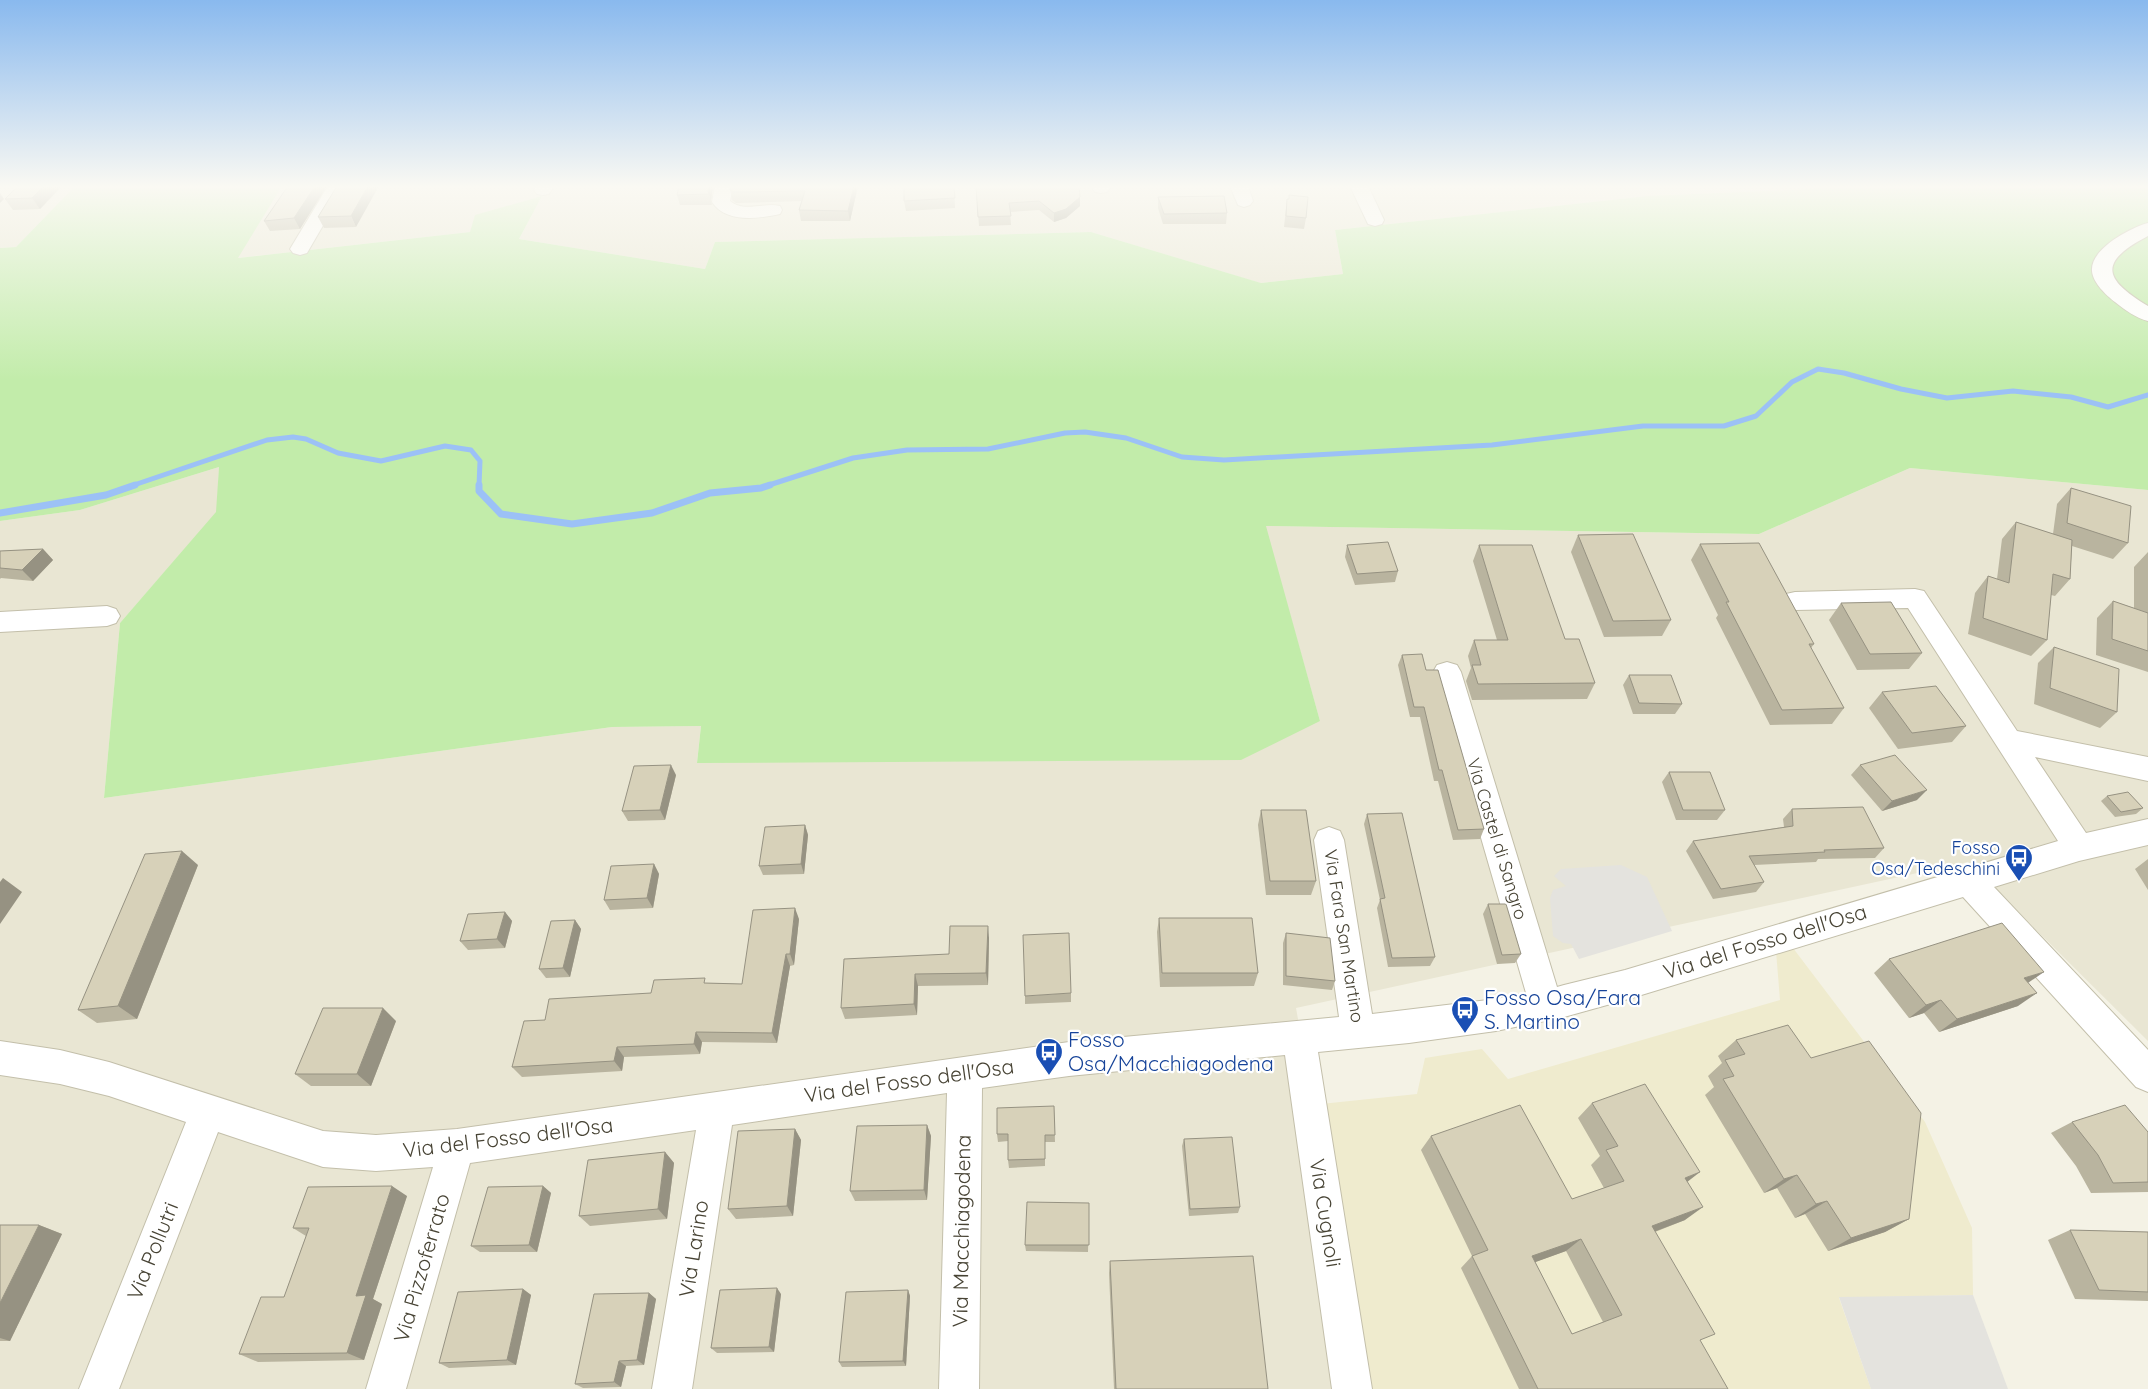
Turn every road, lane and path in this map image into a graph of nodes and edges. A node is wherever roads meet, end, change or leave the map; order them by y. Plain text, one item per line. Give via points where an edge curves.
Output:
1 (2112, 251) edge
2 (2148, 316) edge
3 (1795, 601) dead end
4 (107, 616) dead end
5 (0, 622) edge
6 (1447, 672) dead end
7 (2008, 740) junction
8 (2148, 769) edge
9 (2148, 832) edge
10 (1329, 840) dead end
11 (2079, 848) junction
12 (1968, 881) junction
13 (1546, 1005) junction
14 (1358, 1032) junction
15 (1298, 1038) junction
16 (1, 1061) edge
17 (965, 1073) junction
18 (2148, 1075) edge
19 (717, 1109) junction
20 (208, 1112) junction
21 (458, 1147) junction
22 (98, 1389) edge
23 (386, 1389) edge
24 (672, 1389) edge
25 (959, 1389) edge
26 (1352, 1389) edge

1 - 2 street via 2103,260 2103,280 2113,292
3 - 7 street via 1916,598
4 - 5 street
6 - 13 street, Via Castel di Sangro
7 - 8 street
7 - 11 street
9 - 11 street, Via del Fosso dell'Osa
10 - 14 street, Via Fara San Martino
11 - 12 street, Via del Fosso dell'Osa
12 - 13 street, Via del Fosso dell'Osa via 1625,985
12 - 18 street
13 - 14 street, Via del Fosso dell'Osa via 1461,1021
14 - 15 street, Via del Fosso dell'Osa
15 - 17 street, Via del Fosso dell'Osa via 1101,1055
15 - 26 street, Via Cugnoli
16 - 20 street, Via del Fosso dell'Osa via 60,1067 109,1079
17 - 19 street, Via del Fosso dell'Osa
17 - 25 street, Via Macchiagodena
19 - 21 street, Via del Fosso dell'Osa
19 - 24 street, Via Larino
20 - 21 street, Via del Fosso dell'Osa via 337,1152 383,1153
20 - 22 street, Via Pollutri
21 - 23 street, Via Pizzoferrato

